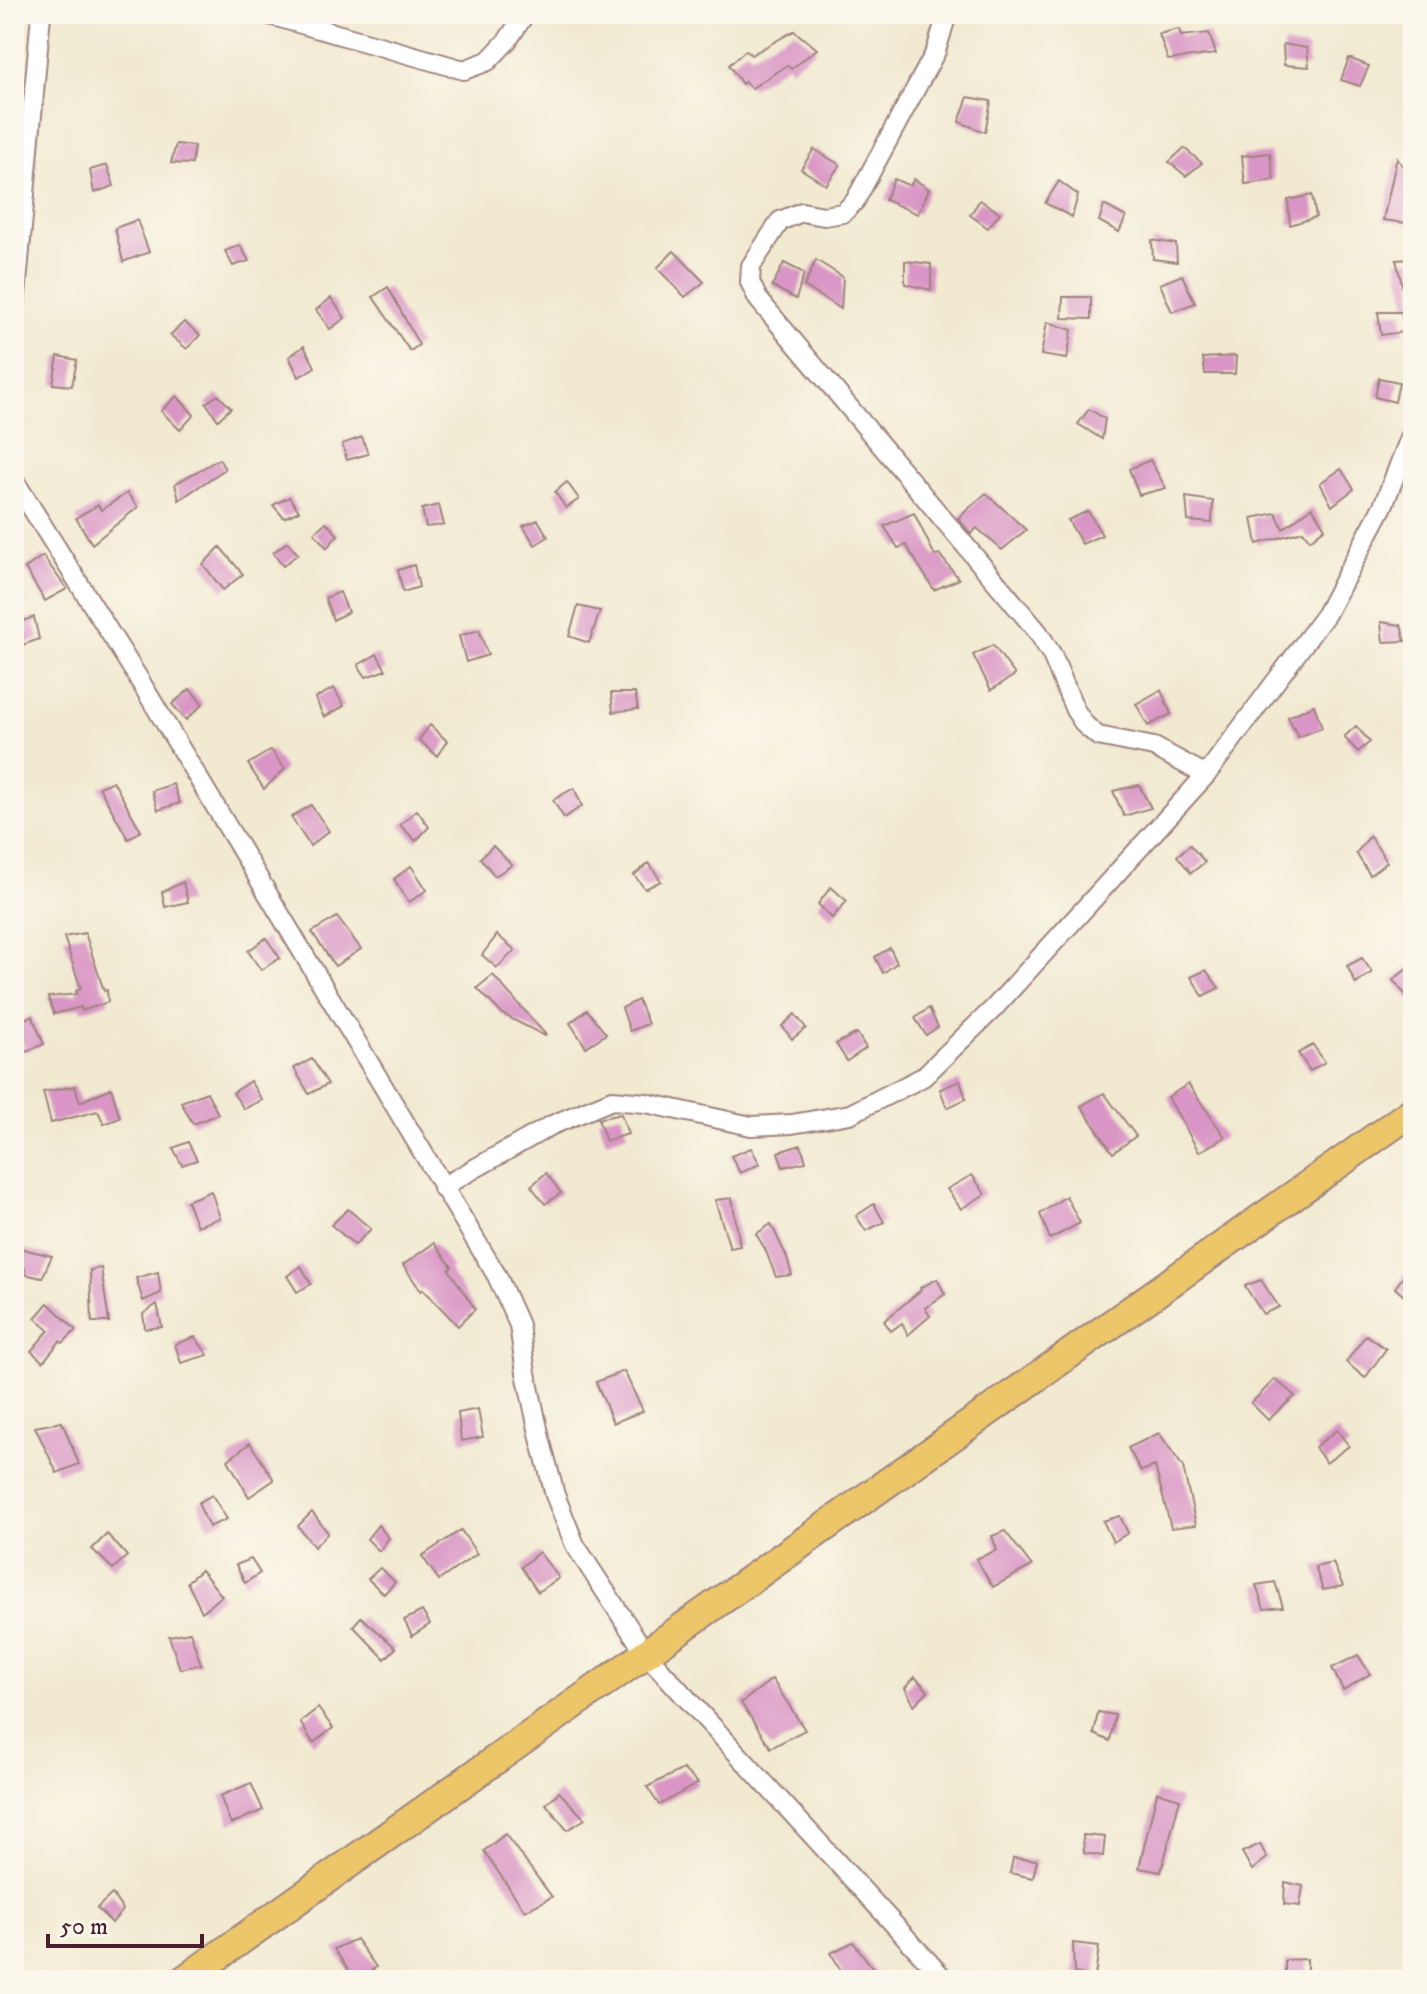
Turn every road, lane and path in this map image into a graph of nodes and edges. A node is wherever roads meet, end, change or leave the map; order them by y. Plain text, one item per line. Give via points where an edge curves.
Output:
1 (41, 14) edge
2 (266, 14) edge
3 (525, 14) edge
4 (947, 14) edge
5 (14, 317) edge
6 (1413, 430) edge
7 (14, 480) edge
8 (1206, 775) junction
9 (1413, 1111) edge
10 (442, 1187) junction
11 (646, 1654) junction
12 (184, 1980) edge
13 (945, 1980) edge

1 - 5 street
2 - 3 street via 464,70 488,61
4 - 8 street via 936,51 855,201 843,213 802,212 780,221 751,266 750,282 758,299 1038,632 1085,725 1098,736 1154,747
6 - 8 street via 1383,506 1326,614
7 - 10 street
8 - 10 street via 994,1008 923,1077 850,1114 792,1124 751,1126 612,1100 552,1125
9 - 11 main road
10 - 11 street via 497,1276 519,1325 540,1438 575,1545
11 - 12 main road
11 - 13 street

